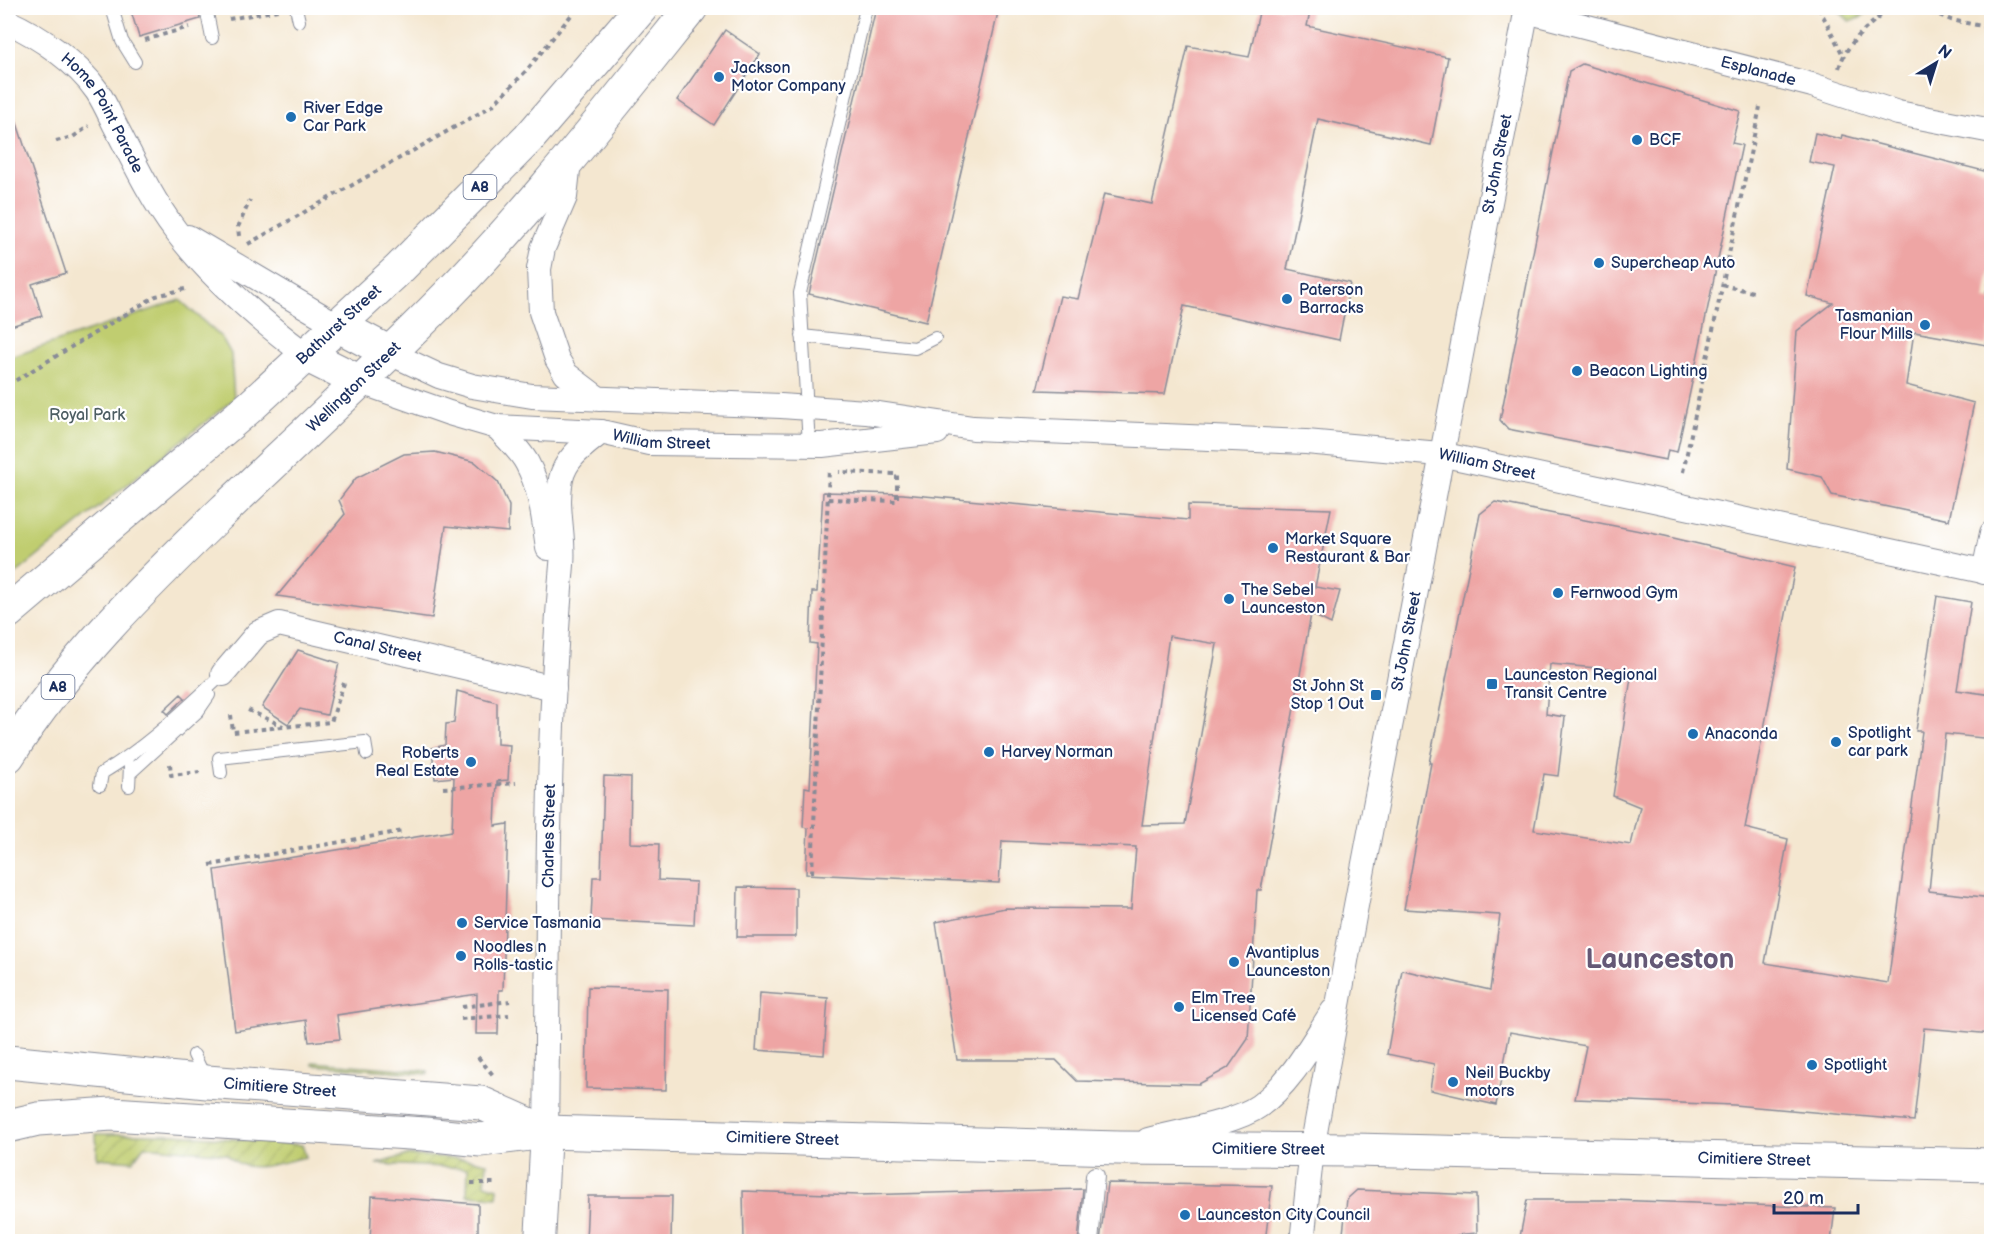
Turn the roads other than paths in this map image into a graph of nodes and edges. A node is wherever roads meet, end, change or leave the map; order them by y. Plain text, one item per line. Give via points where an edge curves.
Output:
1 (112, 8) edge
2 (206, 8) edge
3 (296, 8) edge
4 (641, 8) edge
5 (691, 8) edge
6 (866, 8) edge
7 (1527, 9) edge
8 (299, 21) dead end
9 (8, 22) edge
10 (212, 38) dead end
11 (135, 62) dead end
12 (1992, 131) edge
13 (569, 161) junction
14 (173, 228) junction
15 (337, 325) junction
16 (802, 336) junction
17 (935, 339) dead end
18 (390, 353) junction
19 (306, 355) junction
20 (358, 381) junction
21 (599, 399) junction
22 (806, 408) junction
23 (497, 427) junction
24 (973, 428) junction
25 (601, 432) junction
26 (809, 445) junction
27 (1440, 454) junction
28 (1992, 533) edge
29 (1988, 572) edge
30 (557, 610) junction
31 (8, 612) edge
32 (223, 674) junction
33 (554, 688) junction
34 (367, 754) dead end
35 (8, 756) edge
36 (131, 756) junction
37 (130, 773) junction
38 (221, 773) dead end
39 (129, 786) dead end
40 (1339, 1002) junction
41 (8, 1062) edge
42 (8, 1126) edge
43 (546, 1132) junction
44 (1119, 1148) junction
45 (1312, 1149) junction
46 (1992, 1165) edge
47 (1095, 1176) dead end
48 (540, 1242) edge
49 (1089, 1242) edge
50 (1302, 1242) edge

1 - 11 lane via 122,41
2 - 10 lane
3 - 8 lane
4 - 15 main road, Bathurst Street / A8 via 529,138 399,269
5 - 13 main road, Wellington Street / A8
6 - 16 lane via 800,292
7 - 12 street, Esplanade via 1898,113
7 - 27 street, St John Street
9 - 14 street, Home Point Parade via 52,48 97,90
13 - 18 main road, Wellington Street / A8 via 483,258
13 - 21 street via 565,197 543,248 541,312 556,359 566,374
14 - 15 street
14 - 19 street, Home Point Parade via 209,271 272,330
15 - 18 main road
15 - 19 main road, Bathurst Street / A8
16 - 17 lane via 915,348
16 - 22 lane
18 - 20 main road, Wellington Street / A8
18 - 21 street, William Street via 439,376 472,386 532,396
19 - 20 main road
19 - 31 main road, Bathurst Street / A8
20 - 23 street, William Street
20 - 35 main road, Wellington Street / A8 via 172,559 112,622 52,694
21 - 22 street, William Street
22 - 24 street, William Street via 866,412
22 - 26 lane
23 - 25 street, William Street
23 - 30 street, Charles Street via 526,461 539,495
24 - 26 street, William Street
24 - 27 street, William Street via 1306,442
25 - 26 street, William Street via 649,443
25 - 30 street, Charles Street via 569,459 561,479 563,562
27 - 29 street, William Street
27 - 40 street, St John Street
28 - 29 street
30 - 33 street, Charles Street
32 - 33 street, Canal Street via 258,633 279,624
32 - 36 lane
32 - 36 lane via 194,691 101,779
32 - 37 lane via 198,711
33 - 43 street, Charles Street
34 - 38 lane via 365,742 219,758
36 - 37 lane
37 - 39 lane
40 - 44 street via 1293,1072 1258,1107 1229,1119
40 - 45 street, St John Street
41 - 43 main road, Cimitiere Street via 200,1068 481,1103
42 - 43 main road, Cimitiere Street via 38,1119 112,1114 481,1140
43 - 44 main road, Cimitiere Street
43 - 48 street, Charles Street
44 - 45 main road, Cimitiere Street
45 - 46 main road, Cimitiere Street
45 - 50 street, St John Street
47 - 49 street

